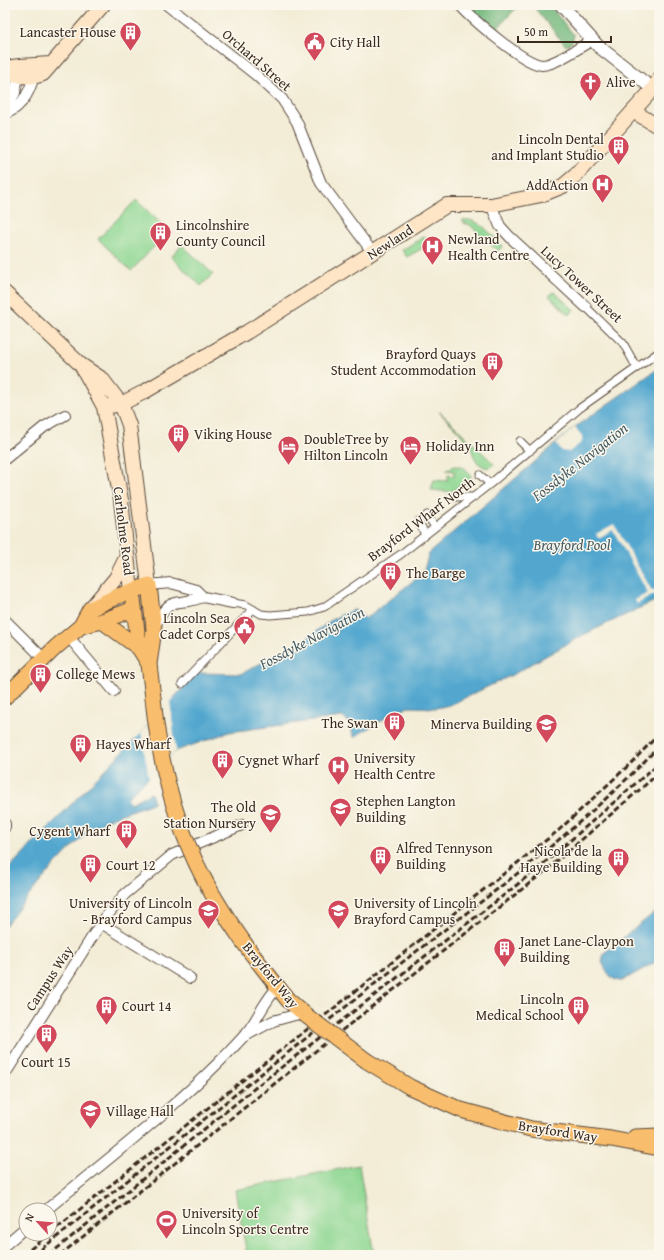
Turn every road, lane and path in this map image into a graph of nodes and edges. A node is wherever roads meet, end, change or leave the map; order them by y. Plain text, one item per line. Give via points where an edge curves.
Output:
1 (103, 5) edge
2 (167, 5) edge
3 (460, 5) edge
4 (561, 5) edge
5 (592, 40) junction
6 (5, 70) edge
7 (19, 70) junction
8 (34, 71) junction
9 (657, 89) edge
10 (5, 110) edge
11 (633, 111) junction
12 (5, 114) edge
13 (659, 127) edge
14 (491, 205) junction
15 (373, 253) junction
16 (5, 293) edge
17 (586, 308) joint
18 (659, 352) edge
19 (81, 365) junction
20 (637, 368) junction
21 (121, 404) junction
22 (104, 407) junction
23 (65, 415) dead end
24 (520, 441) dead end
25 (530, 451) junction
26 (5, 459) edge
27 (480, 475) dead end
28 (490, 484) junction
29 (451, 497) dead end
30 (474, 497) junction
31 (427, 515) dead end
32 (419, 522) dead end
33 (436, 527) junction
34 (425, 535) junction
35 (128, 556) junction
36 (150, 587) junction
37 (131, 591) junction
38 (203, 597) junction
39 (233, 603) joint
40 (90, 609) junction
41 (134, 609) junction
42 (253, 609) junction
43 (5, 620) edge
44 (102, 621) junction
45 (81, 626) junction
46 (154, 628) junction
47 (68, 636) junction
48 (139, 648) junction
49 (44, 659) junction
50 (149, 664) junction
51 (182, 684) dead end
52 (114, 691) dead end
53 (6, 694) edge
54 (242, 825) dead end
55 (101, 923) junction
56 (190, 978) dead end
57 (278, 987) junction
58 (305, 1015) junction
59 (245, 1036) junction
60 (5, 1074) edge
61 (659, 1136) edge
62 (610, 1139) junction
63 (659, 1148) edge
64 (56, 1202) edge
65 (18, 1234) edge
66 (5, 1245) edge

1 - 8 main road via 43,74
2 - 15 street, Orchard Street via 256,75 282,99 297,122 322,183
3 - 5 street via 492,34 538,64 548,64
4 - 5 street
5 - 9 street
6 - 7 main road
7 - 8 main road
7 - 10 street via 16,93
8 - 12 street via 28,93 14,110
9 - 11 main road, Newland
11 - 13 main road
11 - 14 main road, Newland via 564,186 541,195
14 - 15 main road, Newland via 447,205
14 - 17 street, Lucy Tower Street via 500,226
15 - 21 main road, Newland via 247,332
16 - 19 main road
17 - 20 street, Lucy Tower Street via 623,343
18 - 20 street, Brayford Wharf North
19 - 21 main road, Carholme Road via 102,379
19 - 22 main road, Carholme Road
20 - 25 street, Brayford Wharf North via 580,408
21 - 22 main road, Newland
21 - 36 main road, Carholme Road via 128,425
22 - 35 main road, Carholme Road
23 - 26 street via 44,427
24 - 25 street
25 - 28 street, Brayford Wharf North
27 - 28 street
28 - 30 street, Brayford Wharf North
29 - 30 street
30 - 33 street, Brayford Wharf North
31 - 33 street
32 - 34 street
33 - 34 street, Brayford Wharf North
34 - 42 street, Brayford Wharf North via 320,609 270,615 261,614
35 - 37 main road, Carholme Road
35 - 40 main road via 116,578
36 - 37 main road
36 - 38 street, Brayford Wharf North via 171,583 196,590
36 - 41 main road
36 - 46 main road
37 - 40 main road, Carholme Road
37 - 41 main road
38 - 39 street, Brayford Wharf North
38 - 46 street via 172,603 161,613
39 - 42 street, Brayford Wharf North
40 - 45 main road
41 - 44 main road
41 - 48 main road
42 - 51 street
43 - 49 street
44 - 45 main road
44 - 48 main road
45 - 47 main road
46 - 50 main road
47 - 49 main road
47 - 52 street
48 - 50 main road
49 - 53 main road
50 - 57 main road, Brayford Way, bridge via 160,749 169,789 185,838 202,876 221,909
54 - 55 street, Campus Way via 172,855 124,895
55 - 56 street
55 - 60 street, Campus Way
57 - 58 main road, Brayford Way
57 - 59 street via 266,1000
58 - 59 street via 274,1021
58 - 62 main road, Brayford Way, bridge via 367,1060 410,1087 461,1110 531,1129
59 - 64 street via 198,1083
61 - 62 main road, Brayford Way
62 - 63 main road, Brayford Way
65 - 66 street

